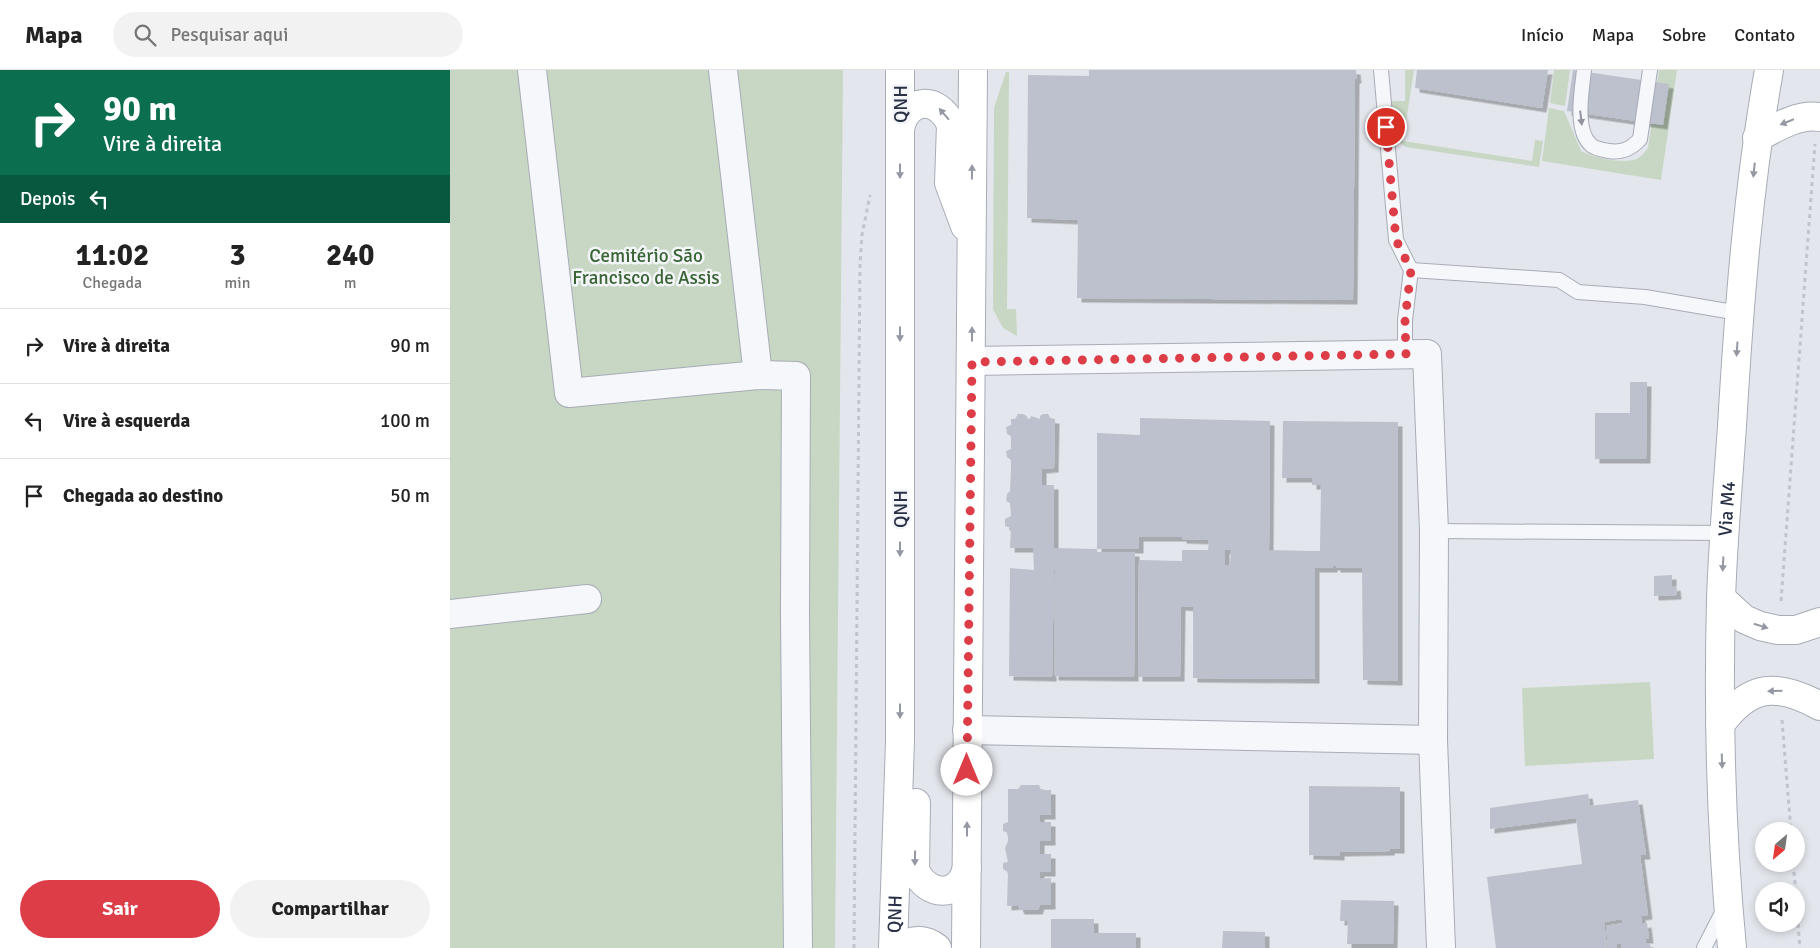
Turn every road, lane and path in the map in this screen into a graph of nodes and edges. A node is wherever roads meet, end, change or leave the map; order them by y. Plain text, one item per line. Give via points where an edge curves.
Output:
1 (532, 70) edge
2 (723, 70) edge
3 (900, 70) edge
4 (974, 70) edge
5 (1381, 70) edge
6 (1584, 70) edge
7 (1650, 70) edge
8 (1768, 70) edge
9 (1819, 117) edge
10 (900, 130) junction
11 (1757, 138) junction
12 (871, 187) dead end
13 (971, 244) junction
14 (1411, 270) junction
15 (1739, 313) junction
16 (1406, 354) junction
17 (972, 362) junction
18 (758, 375) junction
19 (1434, 531) junction
20 (1725, 532) junction
21 (1722, 598) junction
22 (587, 599) dead end
23 (450, 614) edge
24 (1820, 622) edge
25 (1778, 630) junction
26 (1779, 690) junction
27 (1820, 706) edge
28 (1720, 725) junction
29 (967, 730) junction
30 (1433, 740) junction
31 (900, 742) junction
32 (1790, 822) edge
33 (967, 868) junction
34 (1728, 902) junction
35 (1799, 932) edge
36 (798, 948) edge
37 (854, 948) edge
38 (893, 948) edge
39 (898, 948) edge
40 (937, 948) edge
41 (966, 948) edge
42 (1441, 948) edge
43 (1704, 948) edge
44 (1732, 948) edge
45 (1800, 948) edge

1 - 18 street via 569,392
2 - 18 street
3 - 10 street, QNH
13 -> 4 street
5 - 14 lane via 1396,240
6 -> 7 lane via 1580,113 1583,132 1592,146 1613,152 1633,147 1640,139
8 - 11 street, Via M4
9 -> 11 street via 1800,117
9 - 25 path
13 -> 10 street via 950,182 951,125 948,118 936,106 919,105 905,114
10 -> 31 street, QNH
11 -> 15 street, Via M4
12 - 37 path via 860,264
17 -> 13 street
14 - 15 lane via 1559,280 1578,292 1645,297
14 - 16 lane via 1405,320
15 -> 20 street, Via M4
16 - 17 street
16 - 19 street via 1427,354
17 - 29 street
18 - 36 street via 796,376
19 - 20 lane
19 - 30 street
20 -> 21 street, Via M4
21 -> 25 street via 1744,619
21 - 28 street, Via M4
22 - 23 street
24 - 25 street via 1796,630
26 - 27 street
26 -> 28 street via 1761,692 1743,700 1730,710
26 - 32 path
28 -> 34 street, Via M4
29 - 30 street
33 -> 29 street
30 - 42 street
31 -> 33 street via 916,807 915,870 919,879 934,890 944,891 952,889 965,876
31 - 38 street, QNH
33 - 41 street
34 - 43 lane
34 - 44 street, Via M4
35 - 45 path
39 - 40 street via 915,940

